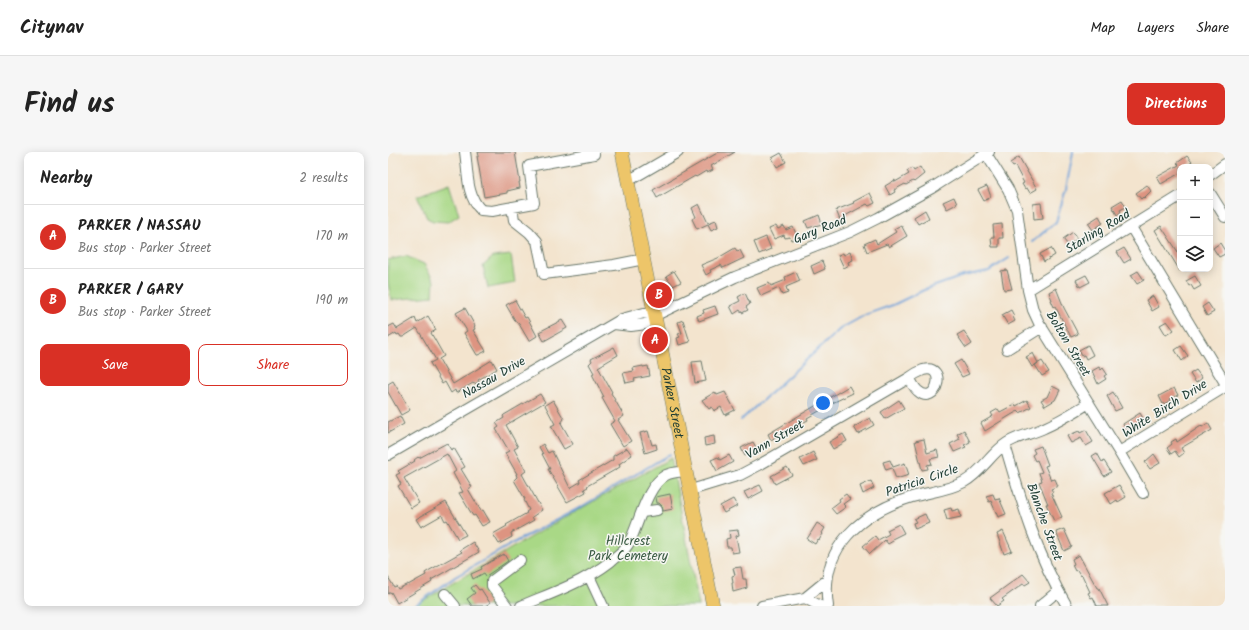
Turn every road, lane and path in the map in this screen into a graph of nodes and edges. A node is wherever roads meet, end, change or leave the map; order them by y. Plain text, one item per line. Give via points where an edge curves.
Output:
1 (466, 152) edge
2 (622, 152) edge
3 (678, 152) edge
4 (598, 153) edge
5 (987, 153) edge
6 (1225, 164) edge
7 (1213, 173) edge
8 (628, 181) junction
9 (1213, 197) edge
10 (1177, 198) edge
11 (512, 207) junction
12 (1225, 217) edge
13 (1131, 227) junction
14 (644, 259) junction
15 (1028, 290) junction
16 (656, 315) junction
17 (1042, 327) junction
18 (1007, 349) dead end
19 (909, 378) dead end
20 (1225, 384) edge
21 (1225, 388) edge
22 (1089, 403) junction
23 (1005, 444) junction
24 (1119, 452) junction
25 (388, 455) edge
26 (687, 471) junction
27 (691, 490) junction
28 (1143, 493) dead end
29 (657, 510) dead end
30 (642, 512) junction
31 (520, 560) dead end
32 (589, 576) junction
33 (827, 580) junction
34 (1058, 591) junction
35 (445, 594) dead end
36 (805, 598) junction
37 (455, 606) edge
38 (507, 606) edge
39 (521, 606) edge
40 (603, 606) edge
41 (713, 606) edge
42 (762, 606) edge
43 (820, 606) edge
44 (828, 606) edge
45 (1040, 606) edge
46 (1067, 606) edge

1 - 11 street via 471,197 475,204 481,210
2 - 8 main road, Parker Street
3 - 8 street
4 - 11 street via 529,166 534,203
5 - 15 street, Bolton Street via 1017,210
5 - 16 street, Gary Road via 932,188 850,232 735,277
6 - 7 street
8 - 14 main road, Parker Street
9 - 12 street
10 - 13 street, Starling Road
11 - 14 street via 514,220 537,241 544,274
13 - 15 street, Starling Road
13 - 20 street
14 - 16 main road, Parker Street
15 - 17 street, Bolton Street via 1033,310
16 - 25 street, Nassau Drive via 646,324 614,324
16 - 26 main road, Parker Street
17 - 18 street
17 - 22 street, Bolton Street
19 - 27 street, Vann Street via 740,475
21 - 24 street, White Birch Drive
22 - 23 street, Patricia Circle via 1056,423
22 - 24 street, Bolton Street
23 - 33 street, Patricia Circle via 979,471 964,482 910,497 864,520 849,532 838,548 830,565
23 - 34 street, Blanche Street via 1028,520
24 - 28 street, Bolton Street
26 - 27 main road, Parker Street
26 - 30 street via 668,474 660,480
27 - 41 main road, Parker Street
29 - 30 street
30 - 32 street via 624,550
31 - 38 street via 492,581 492,586
32 - 39 street
32 - 40 street
33 - 36 street
33 - 44 street, Patricia Circle
34 - 45 street
34 - 46 street, Blanche Street
35 - 37 street
36 - 42 street
36 - 43 street

